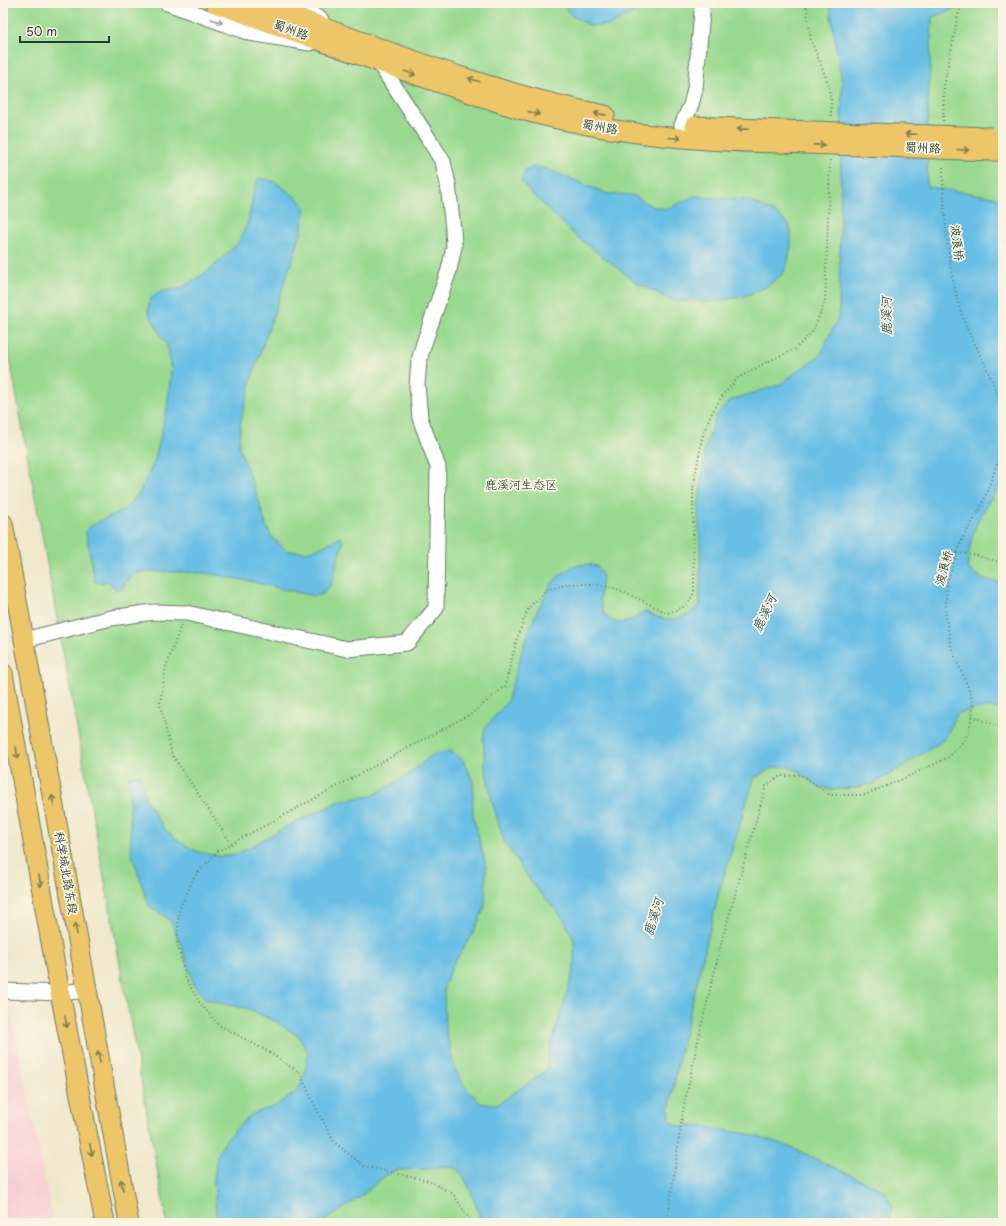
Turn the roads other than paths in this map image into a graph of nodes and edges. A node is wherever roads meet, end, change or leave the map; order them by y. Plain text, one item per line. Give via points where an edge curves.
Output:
1 (167, 3) edge
2 (215, 3) edge
3 (257, 3) edge
4 (293, 3) edge
5 (703, 8) edge
6 (342, 41) junction
7 (379, 63) junction
8 (682, 125) junction
9 (781, 136) junction
10 (997, 144) edge
11 (3, 523) edge
12 (24, 640) junction
13 (3, 673) edge
14 (87, 990) junction
15 (3, 991) edge
16 (60, 994) junction
17 (105, 1223) edge
18 (129, 1223) edge

1 -> 6 street via 250,33
2 - 6 main road, 蜀州路
3 - 6 main road, 蜀州路
4 - 6 street
5 - 8 street, bridge via 695,89
6 - 7 main road, 蜀州路
8 -> 6 main road, 蜀州路 via 634,121 580,110
7 -> 9 main road, 蜀州路 via 512,107 566,121 616,130 730,142
7 - 12 street via 442,162 452,208 454,247 419,361 416,385 420,418 438,467 436,608 407,643 347,649 186,613 153,612 112,618
9 -> 8 main road, 蜀州路
9 - 10 main road, 蜀州路, bridge
11 - 12 main road, 科学城北路东段
14 -> 12 main road, 科学城北路东段
13 -> 16 main road
14 - 16 street
18 -> 14 main road, 科学城北路东段
15 - 16 street
16 -> 17 main road

